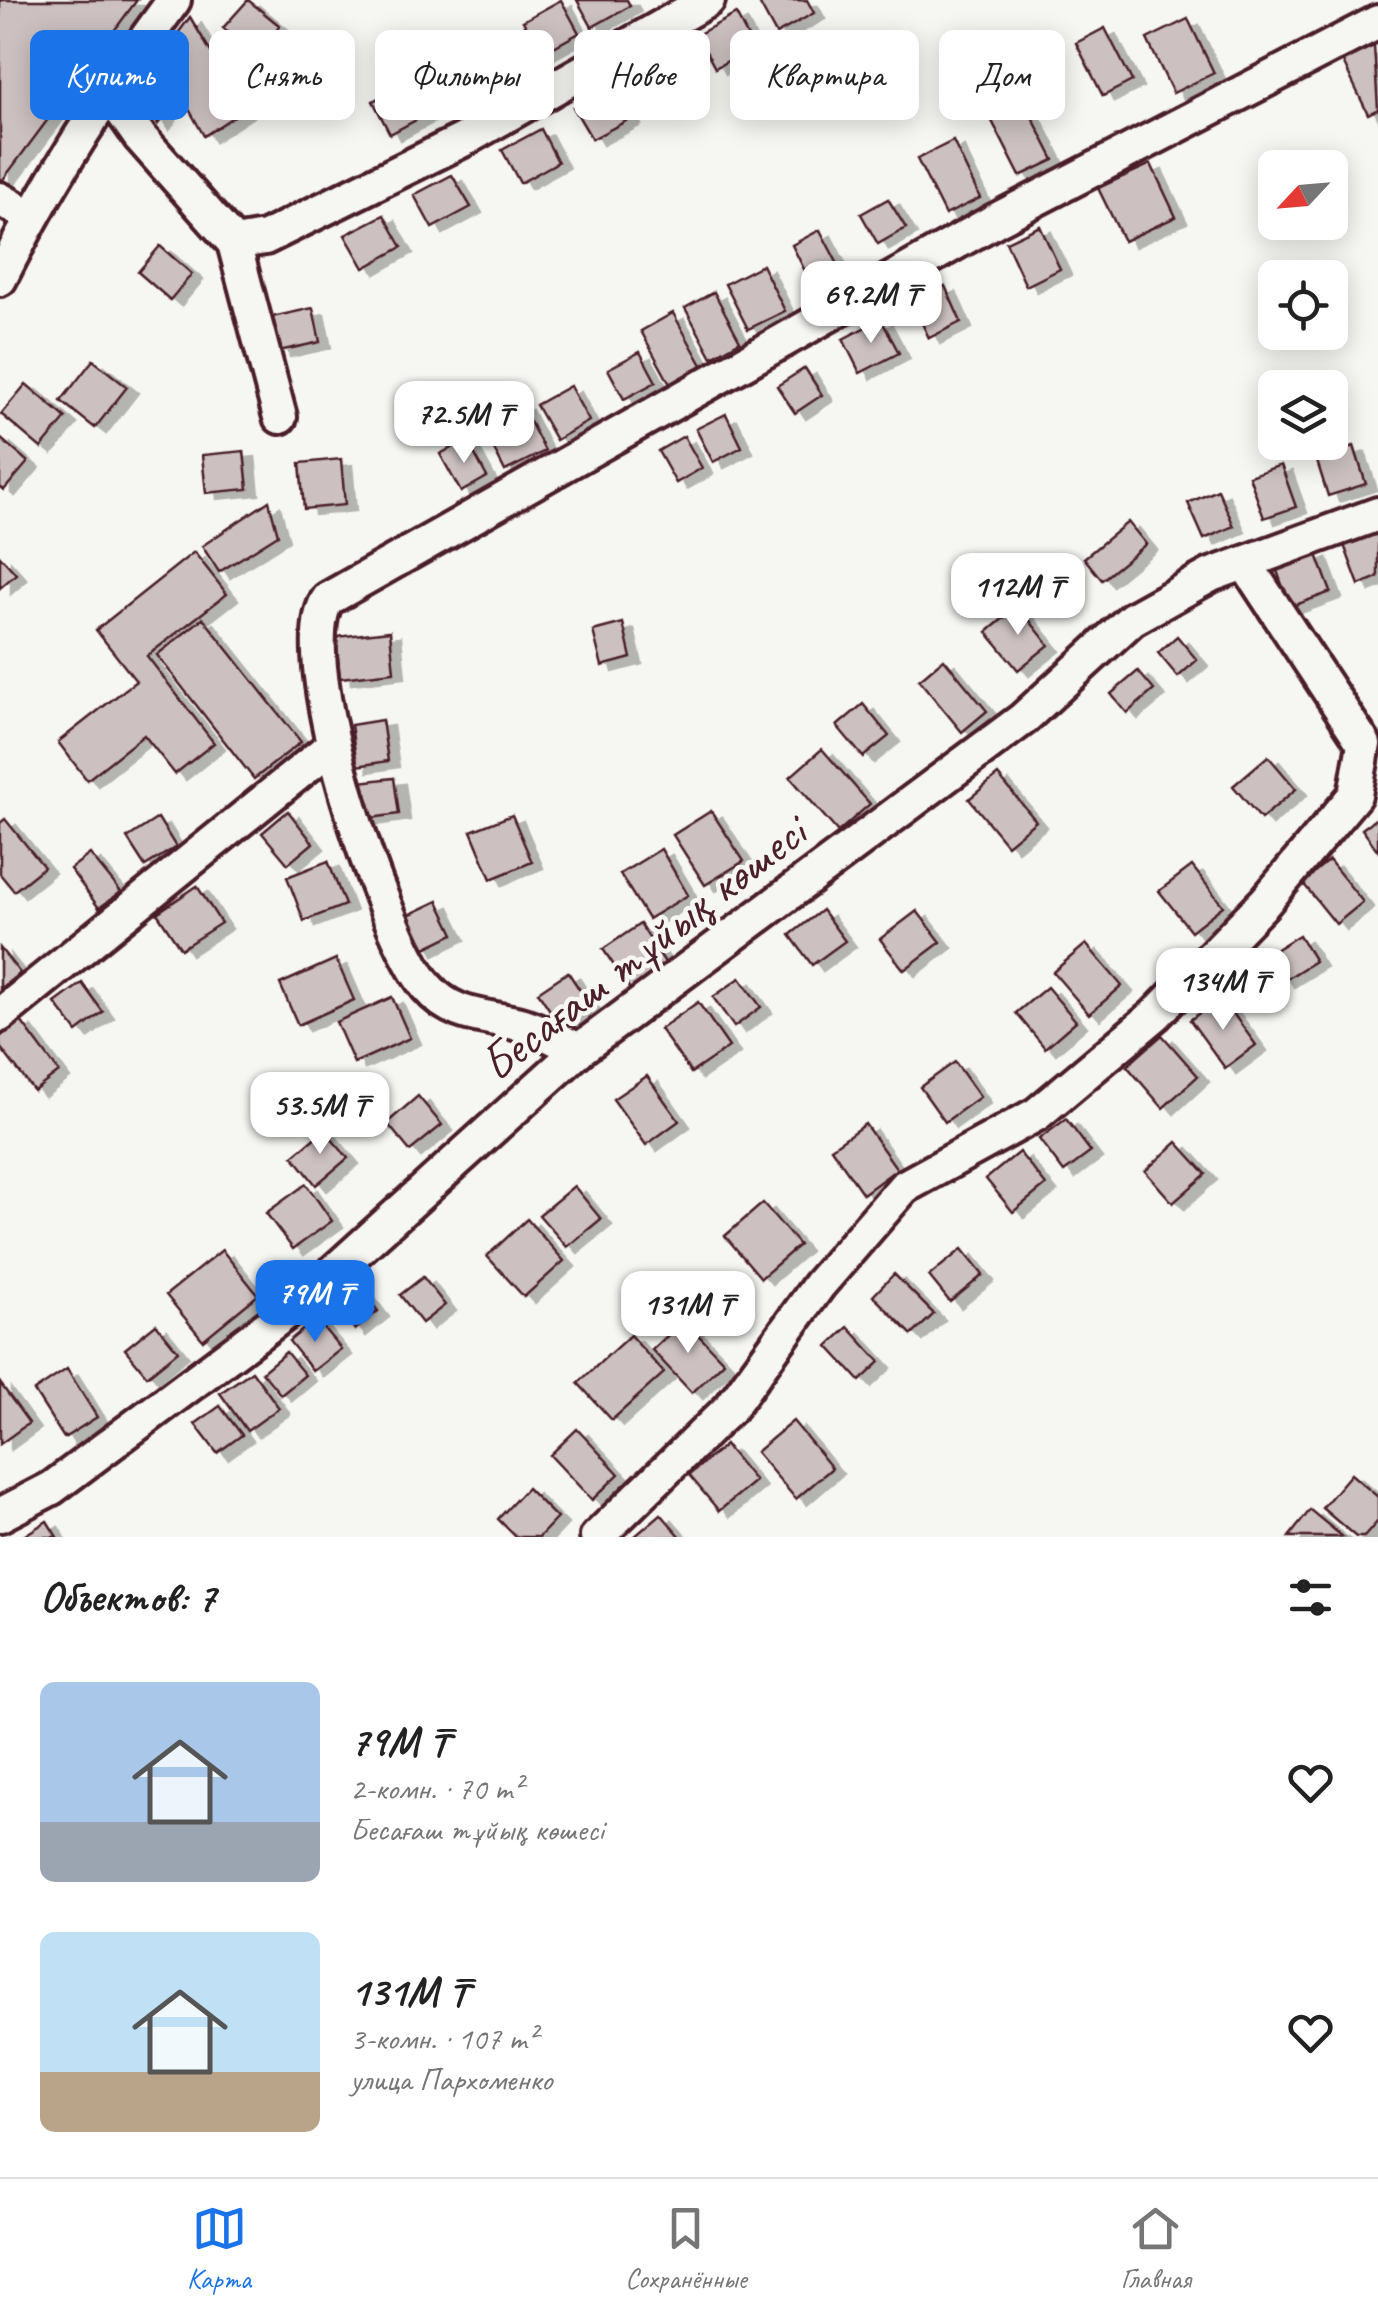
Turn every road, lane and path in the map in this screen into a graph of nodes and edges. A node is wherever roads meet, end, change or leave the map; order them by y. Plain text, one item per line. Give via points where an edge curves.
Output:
1 (174, 0) edge
2 (708, 0) edge
3 (1378, 22) edge
4 (152, 30) edge
5 (89, 120) edge
6 (128, 120) edge
7 (0, 199) edge
8 (31, 216) junction
9 (234, 243) junction
10 (0, 280) edge
11 (280, 417) dead end
12 (1378, 514) edge
13 (1245, 563) junction
14 (333, 744) junction
15 (0, 1015) edge
16 (579, 1050) junction
17 (0, 1515) edge
18 (597, 1537) edge

1 - 4 street
2 - 9 street via 465,139 265,238
3 - 14 street via 996,220 328,598 318,611 318,633
5 - 8 street
6 - 9 street
7 - 8 street
8 - 10 street
9 - 11 street
12 - 13 street, Бесағаш тұйық көшесі
13 - 16 street, Бесағаш тұйық көшесі via 1132,619 1023,719
13 - 18 street via 1364,744 1355,795 1265,902 1155,1016 1037,1114 904,1188 818,1284 732,1407
14 - 15 street
14 - 16 street via 370,876 395,937 429,989 468,1016 524,1025
16 - 17 street, Бесағаш тұйық көшесі via 298,1304 52,1488

